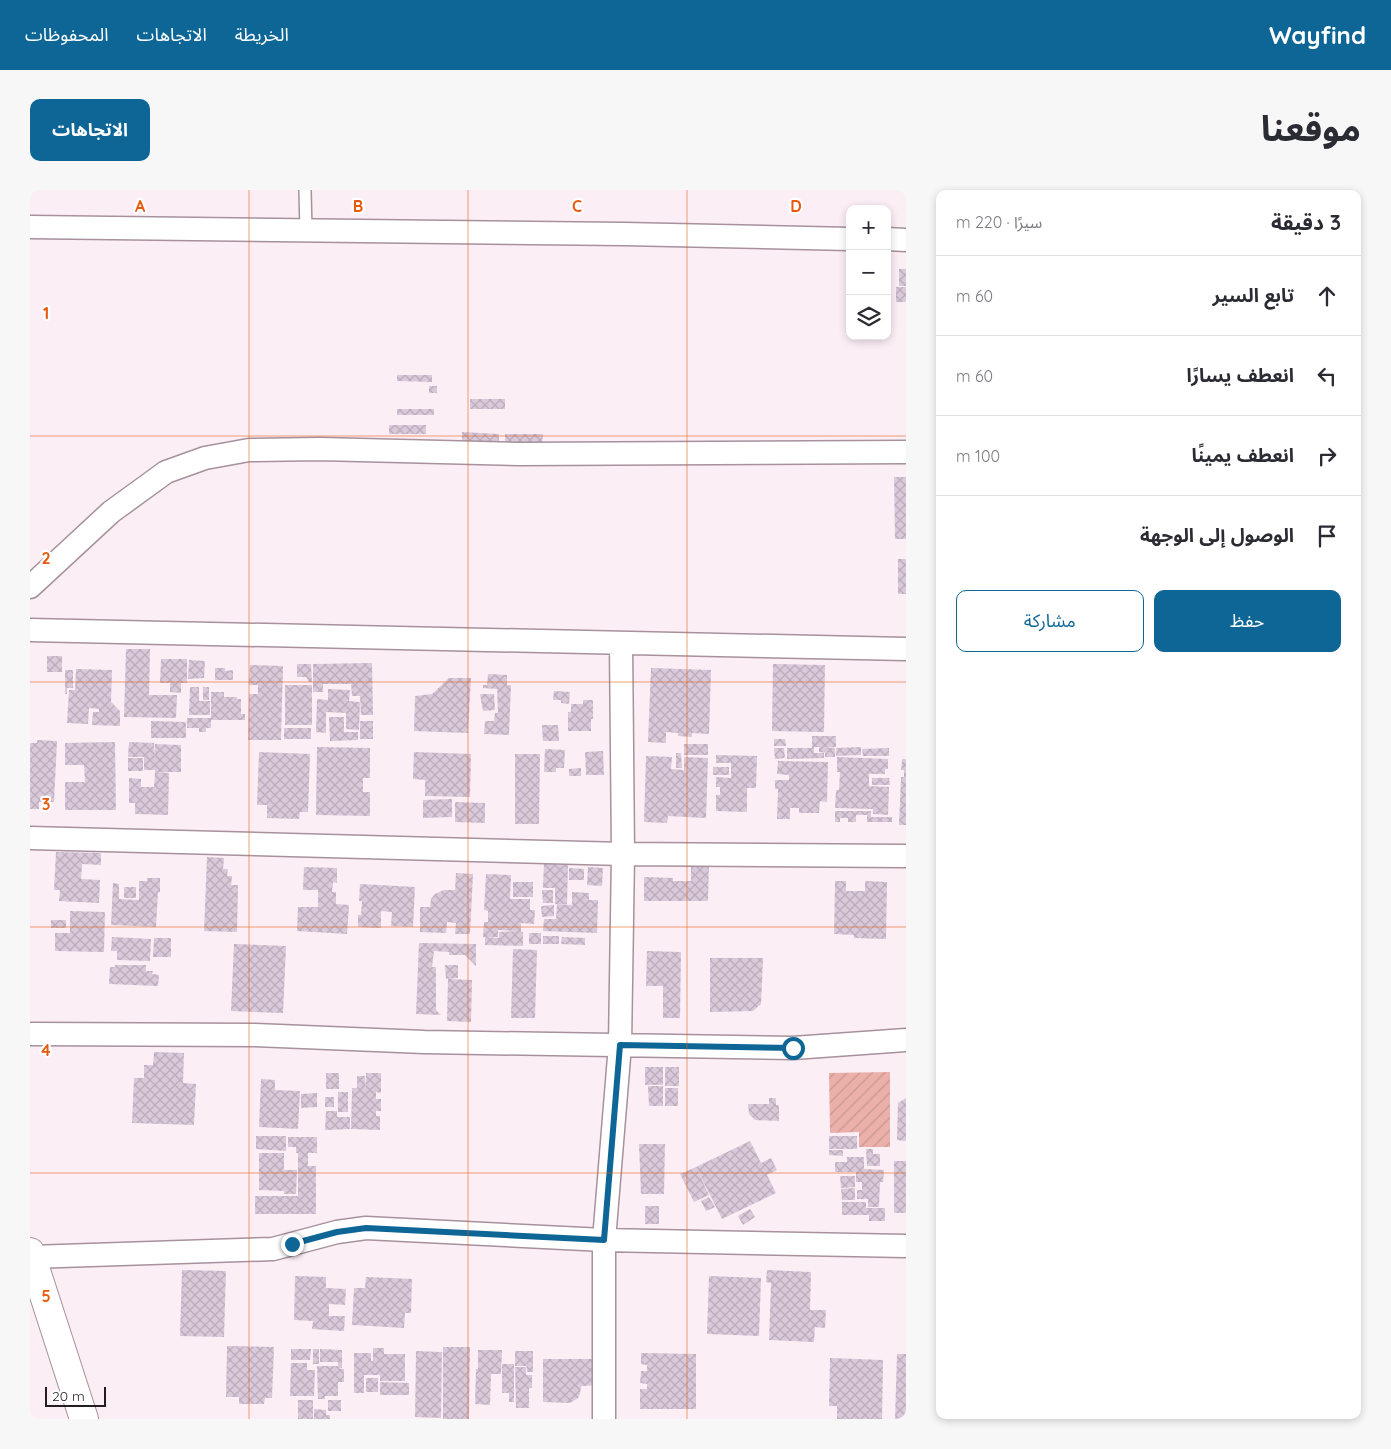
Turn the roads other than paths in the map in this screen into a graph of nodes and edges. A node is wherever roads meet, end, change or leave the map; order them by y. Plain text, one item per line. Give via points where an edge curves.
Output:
1 (305, 190) edge
2 (30, 228) edge
3 (306, 231) junction
4 (846, 238) edge
5 (891, 239) edge
6 (906, 240) edge
7 (906, 452) edge
8 (30, 587) edge
9 (30, 630) edge
10 (621, 643) junction
11 (906, 649) edge
12 (30, 838) edge
13 (623, 854) junction
14 (906, 856) edge
15 (30, 1034) edge
16 (906, 1040) edge
17 (620, 1045) junction
18 (604, 1240) junction
19 (906, 1246) edge
20 (31, 1255) edge
21 (84, 1419) edge
22 (604, 1419) edge

1 - 3 lane
2 - 3 street
3 - 4 street
5 - 6 street
7 - 8 street via 519,454 249,450 205,458 166,472 111,512
9 - 10 street
10 - 11 street
10 - 13 street
12 - 13 street
13 - 14 street
13 - 17 street
15 - 17 street via 254,1035
16 - 17 street via 793,1048
17 - 18 street
18 - 19 street
18 - 20 street via 366,1228 273,1249
18 - 22 street
20 - 21 street

